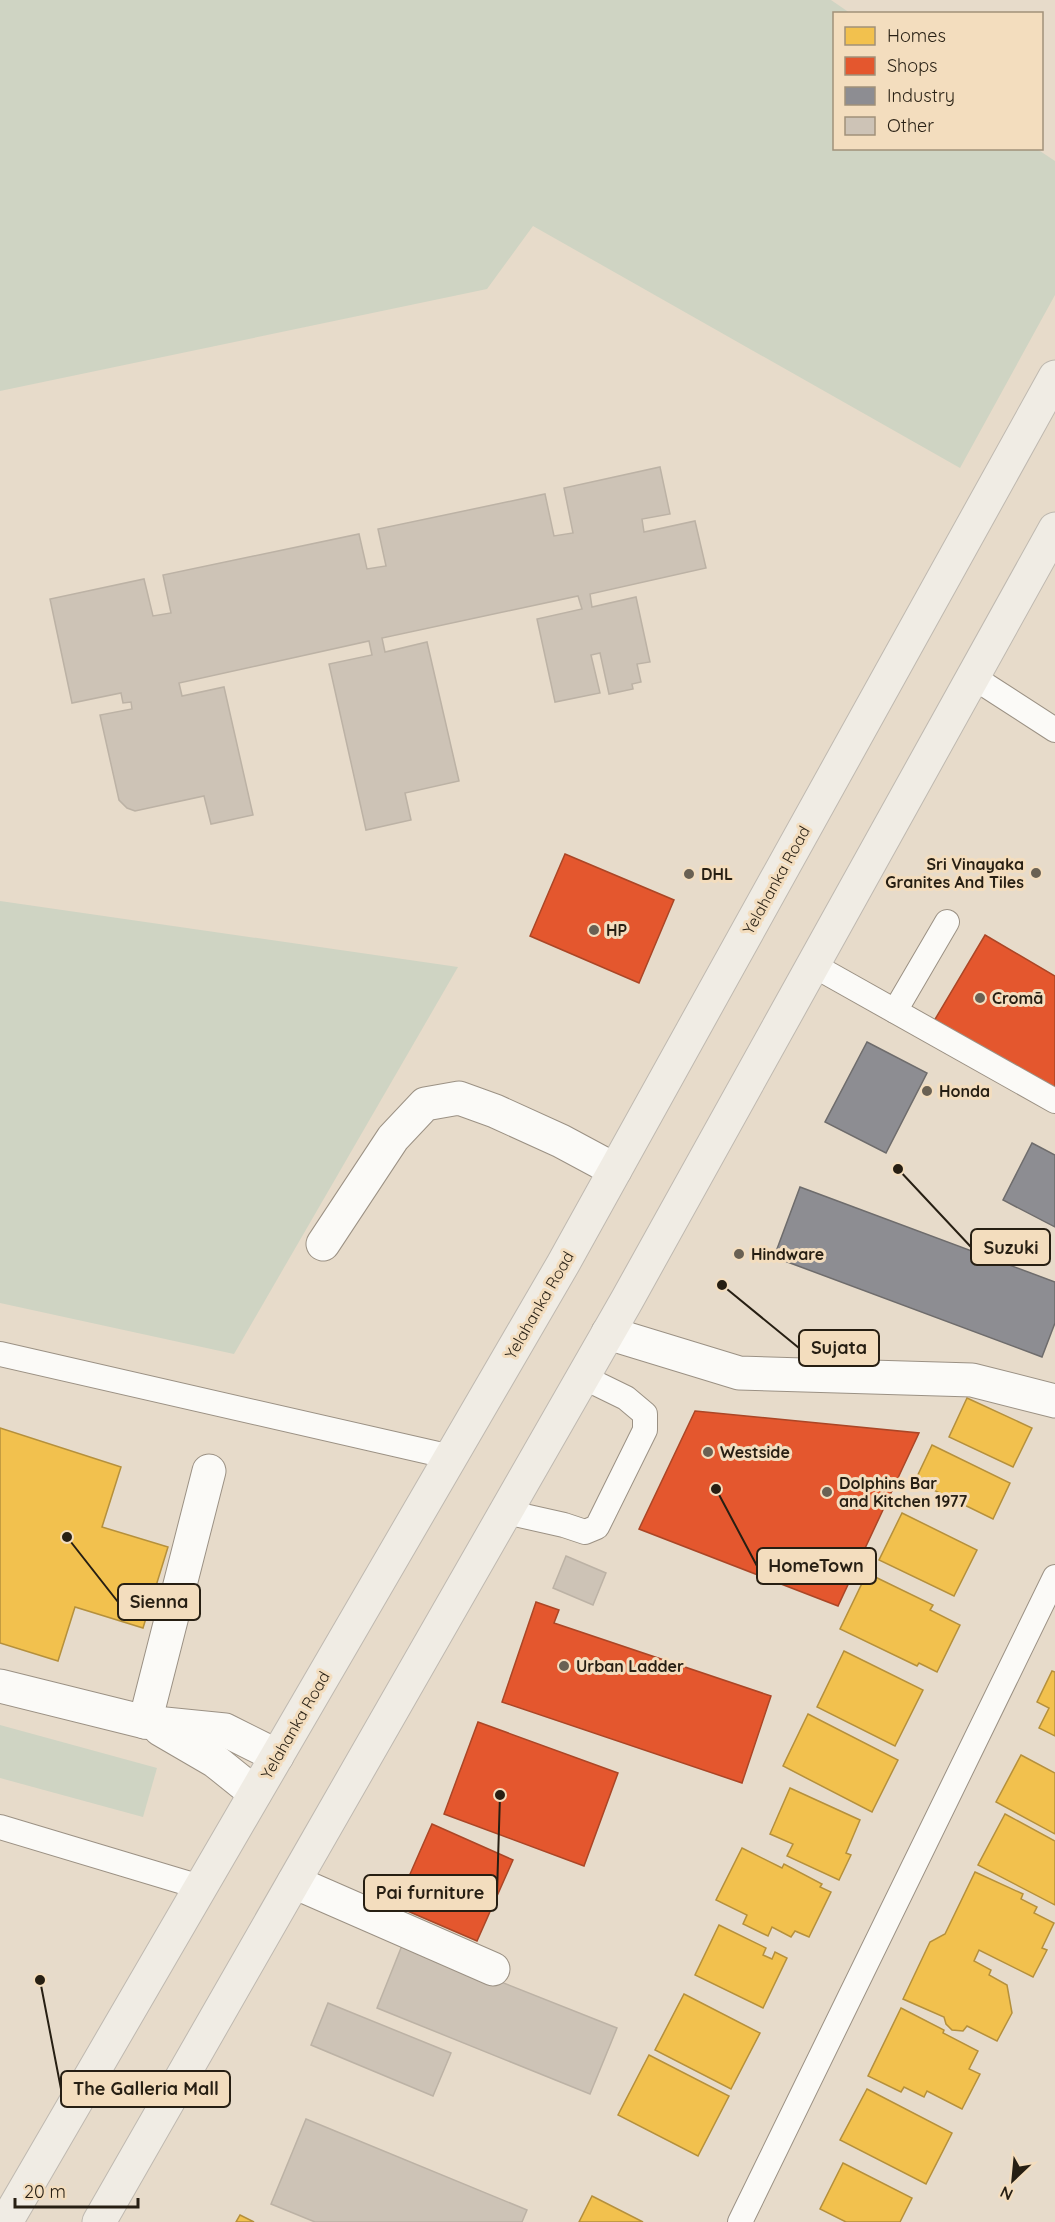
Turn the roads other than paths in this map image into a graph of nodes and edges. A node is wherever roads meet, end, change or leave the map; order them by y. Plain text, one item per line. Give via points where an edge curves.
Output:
1 (1055, 378) edge
2 (1055, 529) edge
3 (973, 677) junction
4 (1055, 730) edge
5 (947, 922) dead end
6 (813, 965) junction
7 (895, 1011) junction
8 (1055, 1101) edge
9 (615, 1170) junction
10 (323, 1244) dead end
11 (608, 1333) junction
12 (0, 1354) edge
13 (583, 1377) junction
14 (1055, 1401) edge
15 (451, 1457) junction
16 (209, 1471) dead end
17 (506, 1512) junction
18 (1052, 1597) edge
19 (0, 1686) edge
20 (145, 1722) junction
21 (277, 1756) junction
22 (255, 1794) junction
23 (0, 1827) edge
24 (294, 1882) junction
25 (200, 1887) junction
26 (494, 1969) dead end
27 (6, 2222) edge
28 (99, 2222) edge
29 (740, 2222) edge

1 - 9 main road, Yelahanka Road
2 - 3 main road
3 - 4 lane
3 - 6 main road
5 - 7 lane
6 - 7 lane
6 - 11 main road
7 - 8 lane
9 - 10 street via 561,1141 459,1098 425,1104 393,1138
9 - 15 main road, Yelahanka Road
11 - 13 main road
11 - 14 street via 739,1373 972,1380
12 - 15 lane
13 - 17 main road
13 - 17 lane via 626,1398 645,1414 645,1430 597,1527 585,1532
15 - 21 main road, Yelahanka Road
16 - 20 street
17 - 24 main road
18 - 29 lane
19 - 20 street
20 - 21 street via 225,1730
20 - 22 street via 216,1761
21 - 22 main road, Yelahanka Road
22 - 25 main road, Yelahanka Road
23 - 25 lane
24 - 26 street
24 - 28 main road
25 - 27 main road, Yelahanka Road

